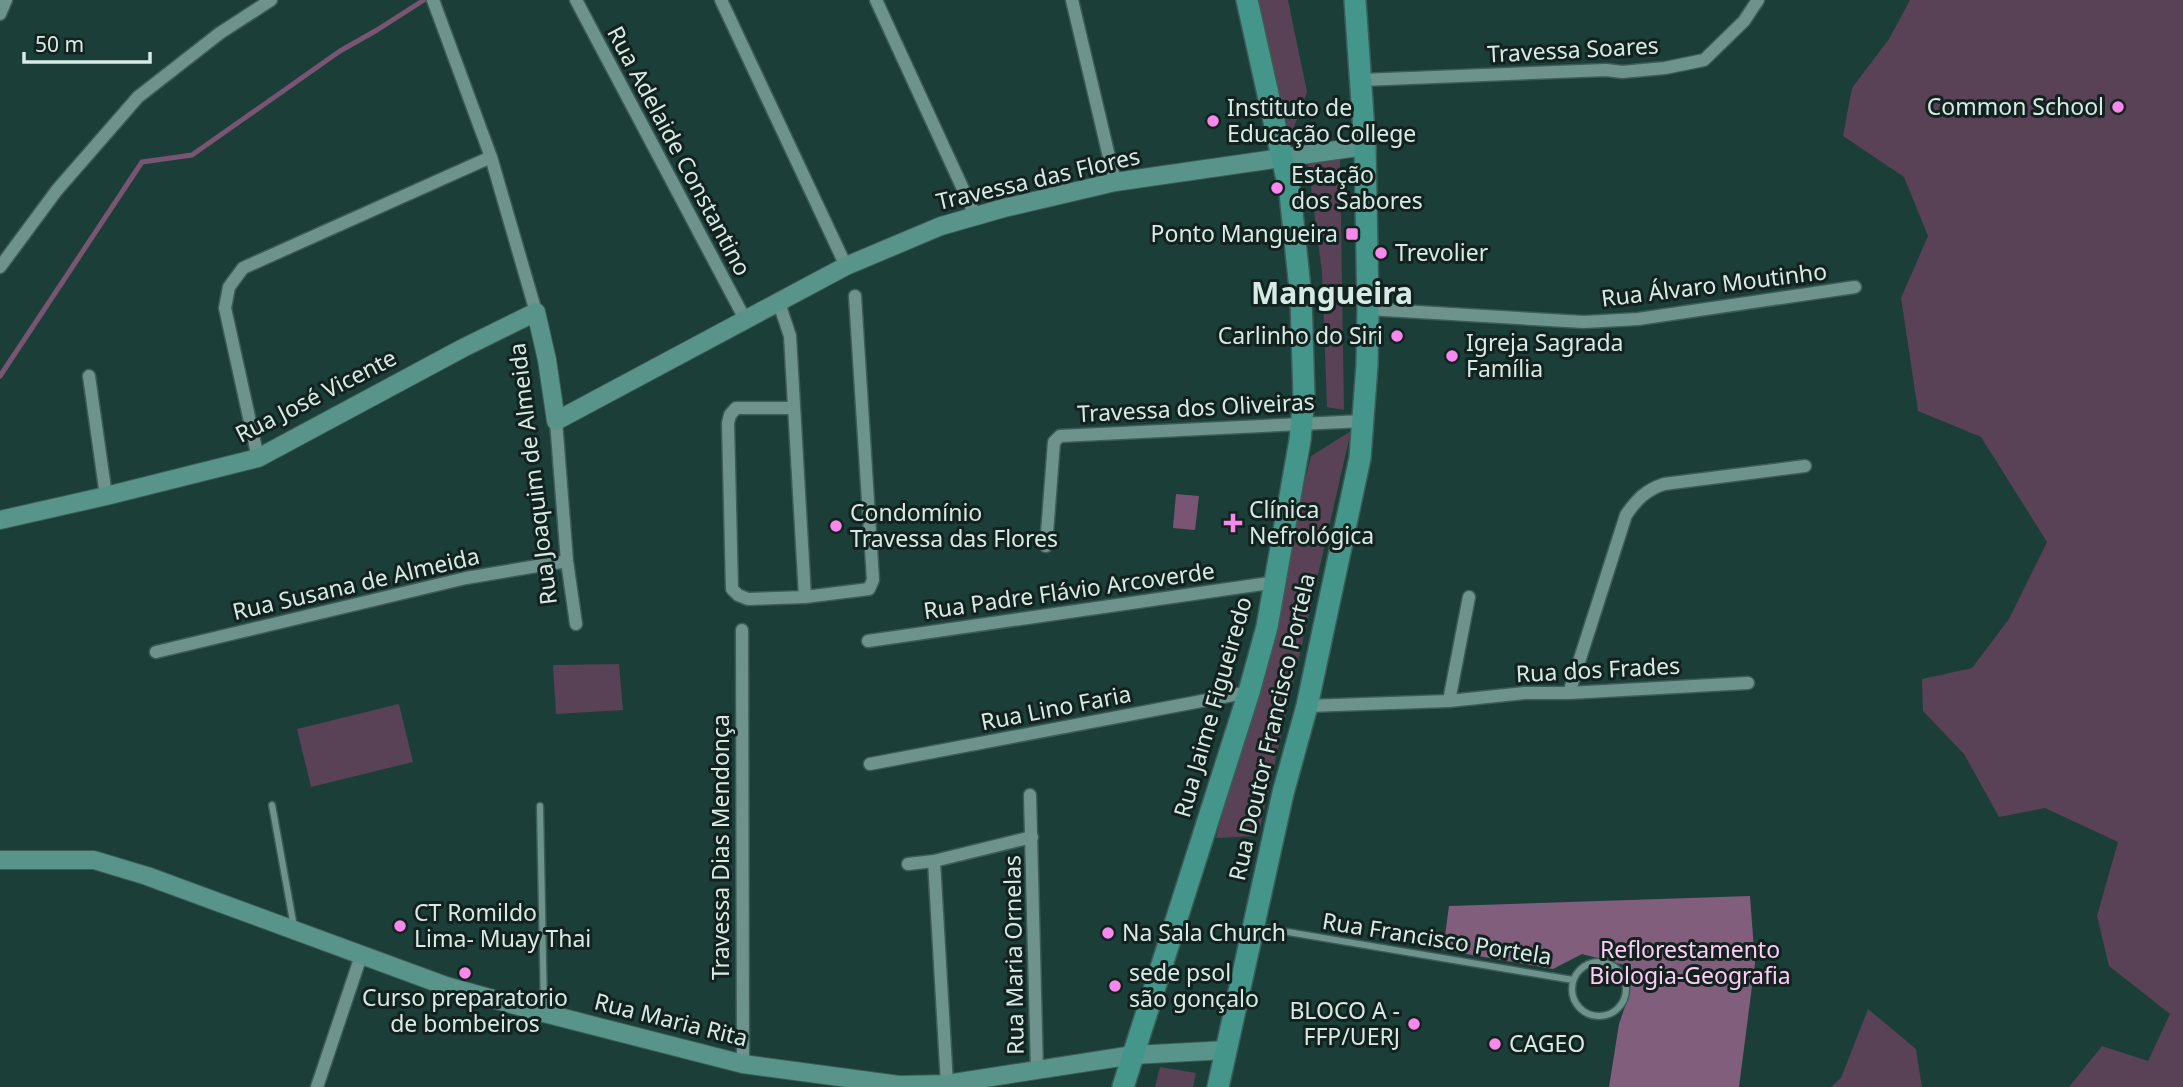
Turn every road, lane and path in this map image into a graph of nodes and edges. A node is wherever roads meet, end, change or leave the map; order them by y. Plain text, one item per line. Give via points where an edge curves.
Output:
1 (6, 0) edge
2 (271, 0) edge
3 (433, 0) edge
4 (576, 0) edge
5 (721, 0) edge
6 (876, 0) edge
7 (1072, 0) edge
8 (1247, 0) edge
9 (1355, 0) edge
10 (1758, 0) edge
11 (0, 15) edge
12 (1362, 80) junction
13 (1365, 146) junction
14 (491, 157) junction
15 (1283, 157) junction
16 (1115, 182) junction
17 (975, 215) junction
18 (846, 266) junction
19 (0, 267) edge
20 (1856, 287) dead end
21 (855, 296) dead end
22 (779, 303) junction
23 (1368, 309) junction
24 (536, 312) junction
25 (746, 321) junction
26 (89, 376) dead end
27 (794, 408) junction
28 (556, 421) junction
29 (1363, 421) junction
30 (1303, 423) junction
31 (258, 458) junction
32 (1805, 466) dead end
33 (106, 496) junction
34 (0, 520) edge
35 (1046, 546) dead end
36 (567, 561) junction
37 (1276, 582) junction
38 (805, 597) junction
39 (1469, 597) dead end
40 (576, 624) dead end
41 (741, 630) dead end
42 (868, 641) dead end
43 (156, 652) dead end
44 (1748, 683) dead end
45 (1249, 692) junction
46 (1569, 693) junction
47 (1449, 701) junction
48 (1307, 706) junction
49 (870, 764) dead end
50 (1030, 794) dead end
51 (272, 805) dead end
52 (540, 806) dead end
53 (1032, 837) junction
54 (0, 860) edge
55 (934, 861) junction
56 (908, 864) dead end
57 (1253, 926) junction
58 (295, 929) junction
59 (362, 953) junction
60 (1573, 980) junction
61 (544, 1013) junction
62 (1227, 1050) junction
63 (1133, 1055) junction
64 (743, 1064) junction
65 (1037, 1071) junction
66 (947, 1084) junction
67 (317, 1087) edge
68 (1123, 1087) edge
69 (1218, 1087) edge

1 - 11 street
2 - 19 street via 138,97 57,190
3 - 14 street, Rua Joaquim de Almeida
4 - 25 street, Rua Adelaide Constantino
5 - 18 street
6 - 17 street
7 - 16 street
8 - 15 main road, Rua Jaime Figueiredo
9 - 12 main road, Rua Doutor Francisco Portela
10 - 12 street, Travessa Soares via 1744,21 1704,60 1691,63 1622,72
12 - 13 main road, Rua Doutor Francisco Portela
13 - 15 street, Travessa das Flores
13 - 23 main road, Rua Doutor Francisco Portela
14 - 24 street, Rua Joaquim de Almeida
14 - 31 street via 243,268 229,287 225,308
15 - 16 street, Travessa das Flores
15 - 30 main road, Rua Jaime Figueiredo via 1301,298
16 - 17 street, Travessa das Flores
17 - 18 street, Travessa das Flores
18 - 22 street, Travessa das Flores
20 - 23 street, Rua Álvaro Moutinho via 1611,321
21 - 38 street via 873,580 869,589
22 - 25 street, Travessa das Flores
22 - 27 street via 790,336
23 - 29 main road, Rua Doutor Francisco Portela
24 - 28 street, Rua Joaquim de Almeida
24 - 31 street, Rua José Vicente
25 - 28 street, Travessa das Flores
26 - 33 street
27 - 38 street
27 - 38 street via 736,408 730,415 732,589 748,598
28 - 36 street, Rua Joaquim de Almeida
29 - 30 street, Travessa dos Oliveiras
29 - 48 main road, Rua Doutor Francisco Portela via 1360,458
30 - 35 street, Travessa dos Oliveiras via 1060,436 1054,442
30 - 37 main road, Rua Jaime Figueiredo
31 - 33 street, Rua José Vicente
32 - 46 street via 1664,484 1636,500 1626,515
33 - 34 street, Rua José Vicente
36 - 40 street, Rua Joaquim de Almeida
36 - 43 street, Rua Susana de Almeida via 466,578
37 - 42 street, Rua Padre Flávio Arcoverde
37 - 45 main road, Rua Jaime Figueiredo
39 - 47 street
41 - 64 street, Travessa Dias Mendonça
44 - 46 street, Rua dos Frades
45 - 49 street, Rua Lino Faria
45 - 63 main road, Rua Jaime Figueiredo
46 - 47 street, Rua dos Frades
47 - 48 street, Rua dos Frades
48 - 57 main road, Rua Doutor Francisco Portela
50 - 53 street, Rua Maria Ornelas
51 - 58 lane
52 - 61 lane
53 - 55 street, Rua Maria Ornelas
53 - 65 street, Rua Maria Ornelas
54 - 58 street, Rua Maria Rita via 94,860
55 - 56 street, Rua Maria Ornelas
55 - 66 street
57 - 60 lane, Rua Francisco Portela
57 - 62 main road, Rua Doutor Francisco Portela
58 - 59 street, Rua Maria Rita
59 - 61 street, Rua Maria Rita via 446,986
59 - 67 street
60 - 60 lane via 1572,996 1591,1016 1613,1012 1625,998 1624,979 1612,965 1594,962
61 - 64 street, Rua Maria Rita
62 - 63 street, Rua Maria Rita
62 - 69 main road, Rua Doutor Francisco Portela
63 - 65 street, Rua Maria Rita
63 - 68 main road, Rua Jaime Figueiredo
64 - 66 street, Rua Maria Rita via 899,1085
65 - 66 street, Rua Maria Rita

